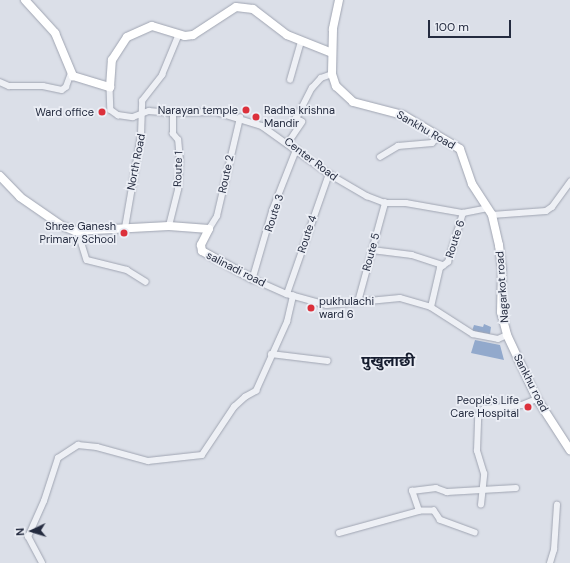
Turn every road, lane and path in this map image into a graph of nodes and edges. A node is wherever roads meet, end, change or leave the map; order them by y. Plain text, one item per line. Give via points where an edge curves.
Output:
1 (25, 0) edge
2 (339, 0) edge
3 (179, 34) junction
4 (301, 42) junction
5 (332, 53) junction
6 (71, 73) junction
7 (332, 74) junction
8 (290, 80) dead end
9 (0, 82) edge
10 (110, 87) junction
11 (140, 113) junction
12 (172, 113) junction
13 (240, 118) junction
14 (438, 137) junction
15 (288, 143) junction
16 (297, 148) junction
17 (380, 157) dead end
18 (329, 174) junction
19 (0, 176) edge
20 (570, 182) edge
21 (385, 203) junction
22 (490, 212) junction
23 (464, 213) junction
24 (169, 226) junction
25 (125, 228) junction
26 (209, 229) junction
27 (78, 231) junction
28 (372, 250) junction
29 (443, 265) junction
30 (254, 279) junction
31 (146, 282) dead end
32 (287, 294) junction
33 (293, 296) junction
34 (358, 302) junction
35 (431, 307) junction
36 (507, 335) junction
37 (271, 354) junction
38 (328, 361) dead end
39 (537, 399) junction
40 (570, 450) edge
41 (516, 488) dead end
42 (481, 490) junction
43 (481, 505) dead end
44 (556, 505) dead end
45 (419, 511) junction
46 (339, 533) dead end
47 (475, 533) dead end
48 (42, 563) edge
49 (550, 563) edge

1 - 6 main road via 60,42
2 - 5 main road, Sankhu Road via 333,30
3 - 4 main road via 198,33 231,8 243,6 253,9 280,30
3 - 10 main road via 152,26 127,37 112,60
3 - 11 street, North Road via 162,75 142,101
4 - 5 main road
4 - 8 street
5 - 7 main road, Sankhu Road
6 - 9 street via 66,87 62,90 43,86 9,86
6 - 10 main road via 76,78
7 - 14 main road, Sankhu Road via 336,86 347,98 403,115
7 - 15 street via 321,78 312,88 296,119 302,122
10 - 11 street, Center Road via 114,114 130,117
11 - 12 street, Center Road
11 - 25 street, North Road via 142,130
12 - 13 street, Center Road via 210,111
12 - 24 street, Route 1 via 172,134 179,143 180,161 178,189
13 - 15 street, Center Road via 262,126
13 - 26 street, Route 2 via 217,216
14 - 17 street via 432,143 398,146
14 - 22 main road, Sankhu Road via 460,149 472,184
15 - 16 street, Center Road
16 - 18 street, Center Road
16 - 30 street, Route 3 via 273,210
18 - 21 street, Center Road via 367,196
18 - 32 street, Route 4
19 - 27 main road via 20,196 45,215 62,226
20 - 22 street, Center Road via 552,207 546,211
21 - 23 street, Center Road via 406,203
21 - 28 street, Route 5
22 - 23 street, Center Road
22 - 36 main road, Nagarkot road via 499,245 502,312
23 - 29 street, Route 6 via 448,262
24 - 25 main road
24 - 26 main road
25 - 27 main road
26 - 30 main road, salinadi road via 201,245 202,251
27 - 31 street via 86,260 127,270
28 - 29 street via 412,255
28 - 34 street, Route 5
29 - 35 street, Route 6 via 440,268
30 - 32 street, salinadi road
32 - 33 street, salinadi road
33 - 34 street, salinadi road via 327,305
33 - 37 street via 286,322
34 - 35 street, salinadi road via 400,298
35 - 36 street, salinadi road via 474,334 498,339
36 - 39 main road, Sankhu road
37 - 38 street
37 - 48 street via 256,391 234,407 202,455 148,461 97,447 78,445 61,455 54,466 44,501 28,537
39 - 40 main road, Sankhu road
39 - 42 street via 517,405 489,408 481,412 476,434 477,451 484,470
41 - 42 street
42 - 43 street
42 - 45 street via 447,492 436,488 412,491
44 - 49 street via 554,550
45 - 46 street
45 - 47 street via 434,510 440,520

